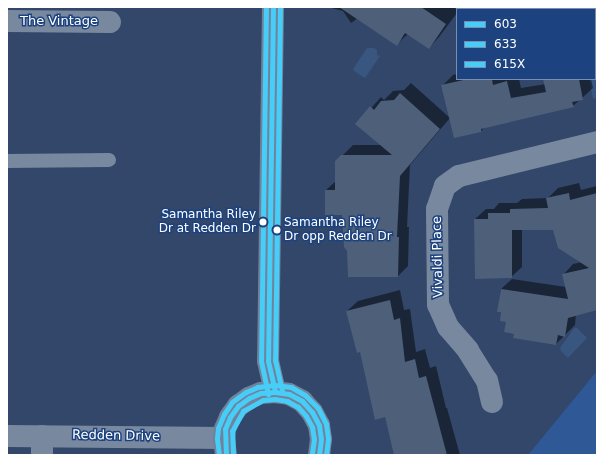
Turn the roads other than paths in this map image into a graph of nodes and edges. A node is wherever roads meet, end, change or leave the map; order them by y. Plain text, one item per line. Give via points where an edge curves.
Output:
1 (273, 7) edge
2 (7, 21) edge
3 (110, 22) dead end
4 (597, 142) edge
5 (109, 160) dead end
6 (7, 161) edge
7 (274, 392) junction
8 (492, 402) dead end
9 (7, 436) edge
10 (42, 445) edge
11 (225, 446) edge
12 (319, 455) edge

1 - 7 main road via 268,361
2 - 3 street, The Vintage
4 - 8 street, Vivaldi Place via 459,176 445,186 437,209 438,304 448,326 468,350 487,382
5 - 6 lane
7 - 11 main road via 261,393 238,406 230,417
7 - 12 main road via 289,394 302,401 312,412 319,425
9 - 10 street, Redden Drive
10 - 11 street, Redden Drive

